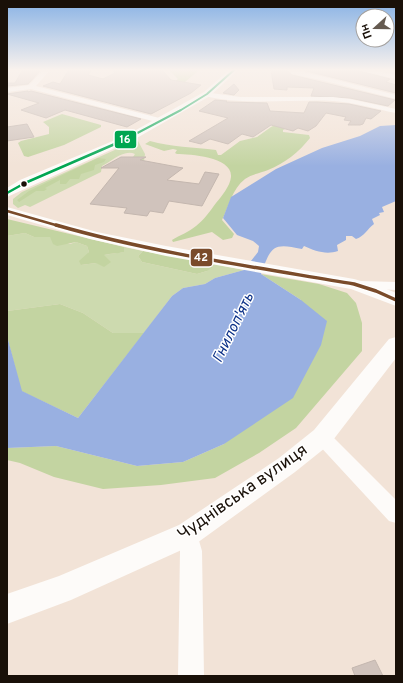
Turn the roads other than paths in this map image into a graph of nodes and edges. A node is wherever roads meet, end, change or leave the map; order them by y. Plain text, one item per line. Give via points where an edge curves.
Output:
1 (87, 102) edge
2 (193, 102) edge
3 (354, 102) edge
4 (396, 111) edge
5 (160, 121) junction
6 (25, 182) junction
7 (7, 188) edge
8 (7, 193) edge
9 (7, 211) edge
10 (354, 284) junction
11 (396, 286) edge
12 (396, 300) edge
13 (396, 344) edge
14 (322, 437) junction
15 (396, 514) edge
16 (188, 534) junction
17 (7, 608) edge
18 (190, 676) edge

1 - 5 street
2 - 5 main road
3 - 4 street
5 - 6 main road via 98,152
6 - 7 main road
6 - 8 main road
9 - 10 main road via 95,236 166,251
10 - 11 street
10 - 12 main road
13 - 14 main road, Чуднівська вулиця
14 - 15 street
14 - 16 main road, Чуднівська вулиця via 287,465
16 - 17 main road, Чуднівська вулиця via 61,590
16 - 18 street via 191,551

